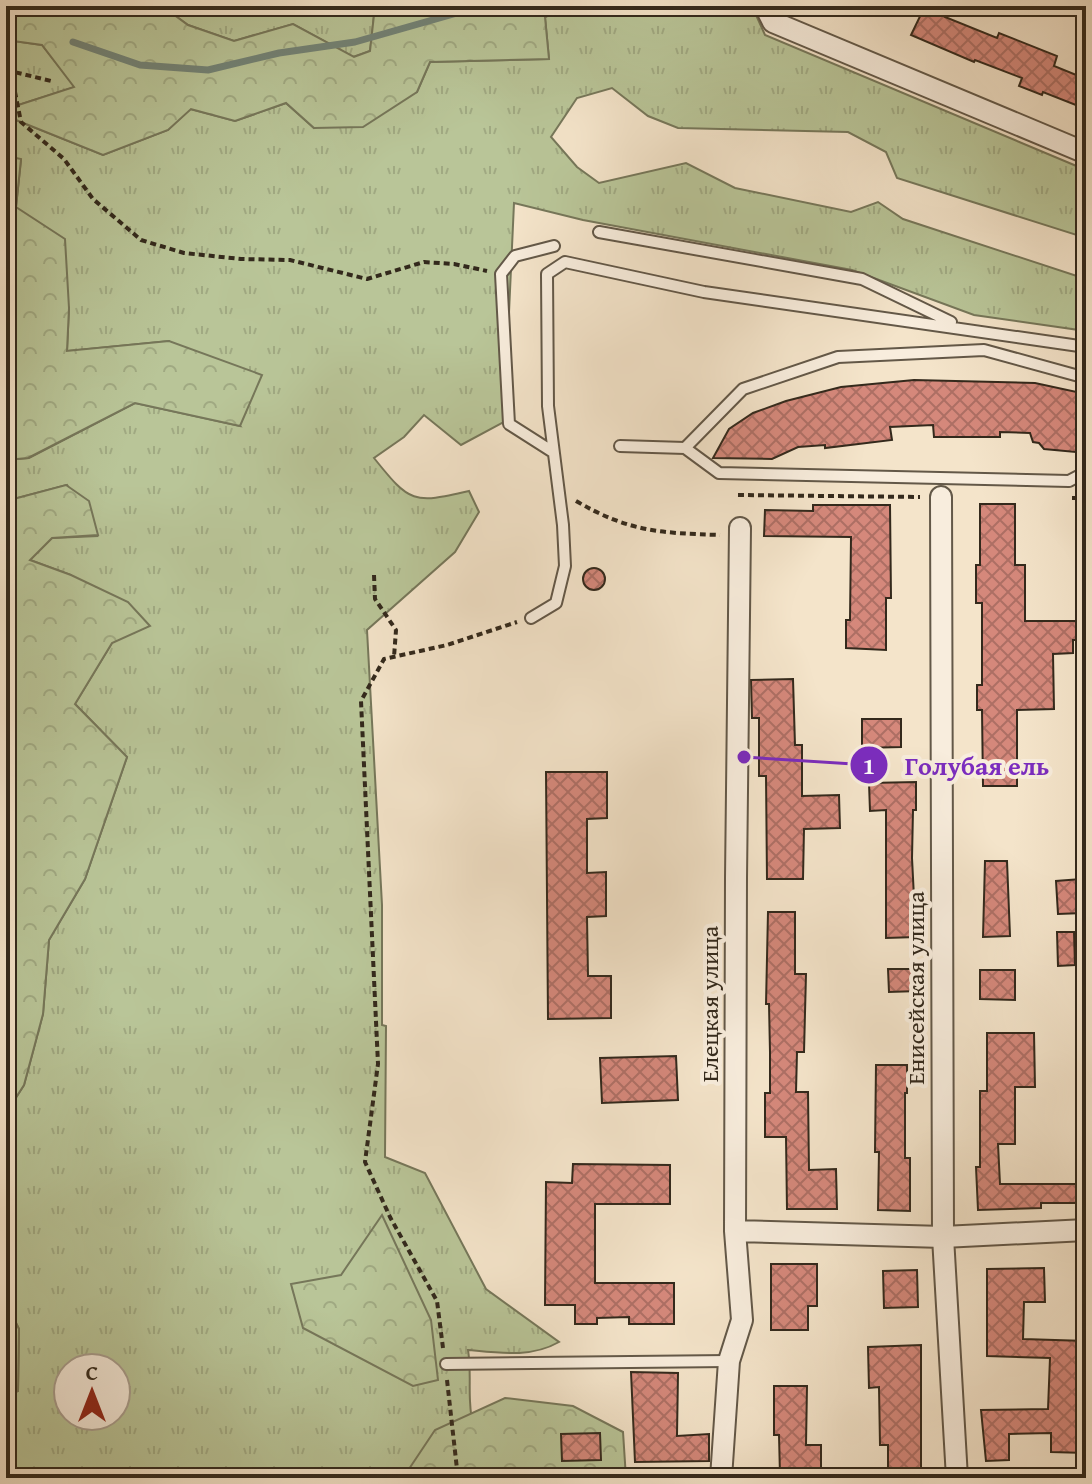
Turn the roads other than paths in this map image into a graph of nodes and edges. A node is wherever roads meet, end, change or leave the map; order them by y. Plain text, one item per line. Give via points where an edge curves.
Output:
1 (765, 6) edge
2 (1086, 153) edge
3 (599, 232) dead end
4 (554, 246) dead end
5 (962, 327) junction
6 (1086, 347) edge
7 (1086, 378) edge
8 (620, 446) dead end
9 (685, 448) junction
10 (553, 452) junction
11 (1086, 472) edge
12 (941, 497) road end
13 (740, 532) road end
14 (531, 618) road end
15 (1086, 1230) edge
16 (735, 1231) junction
17 (943, 1237) junction
18 (729, 1361) junction
19 (446, 1364) road end
20 (721, 1478) edge
21 (957, 1478) edge

1 - 2 street via 773,22
3 - 5 lane via 862,279
4 - 10 lane via 515,256 501,274 509,424
5 - 6 lane
5 - 10 lane via 704,292 565,262 547,274
7 - 9 lane via 984,350 838,357 743,389
8 - 9 lane
9 - 11 lane via 719,473 1069,481
10 - 14 lane via 565,566 556,603
12 - 17 street, Енисейская улица
13 - 16 street, Елецкая улица
15 - 17 street
16 - 17 street
16 - 18 street, Елецкая улица via 742,1320
17 - 21 street, Енисейская улица
18 - 19 lane
18 - 20 street, Елецкая улица

